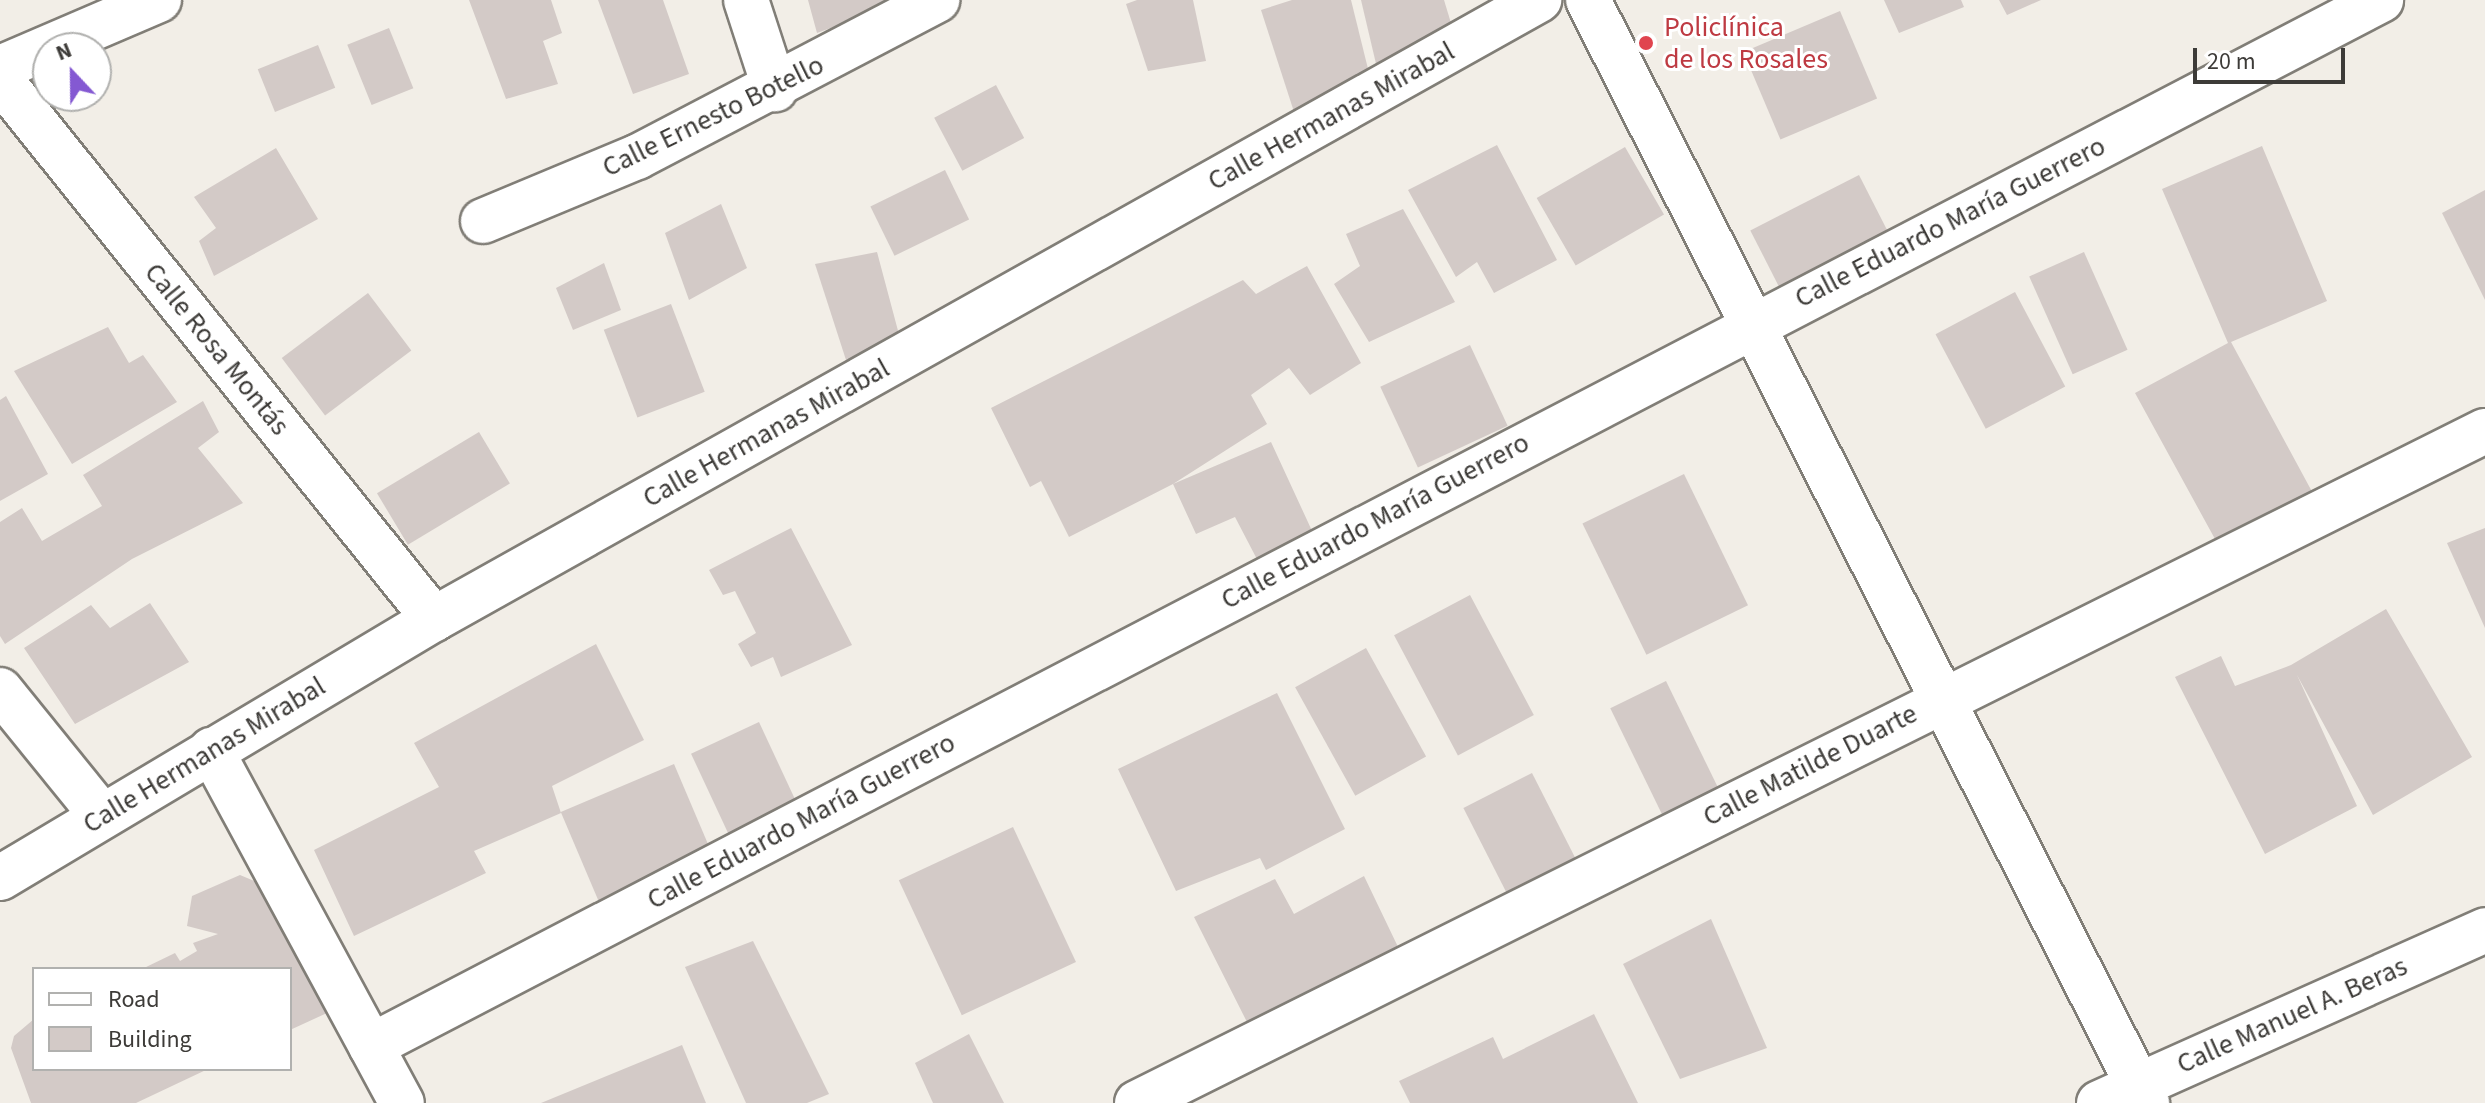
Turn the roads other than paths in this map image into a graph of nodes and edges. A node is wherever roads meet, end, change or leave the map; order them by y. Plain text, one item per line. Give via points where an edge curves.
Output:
1 (159, 0) edge
2 (746, 0) edge
3 (937, 0) edge
4 (1539, 0) edge
5 (1588, 0) edge
6 (2381, 0) edge
7 (0, 68) edge
8 (0, 79) edge
9 (775, 89) junction
10 (483, 221) dead end
11 (1750, 325) junction
12 (2485, 431) edge
13 (434, 619) junction
14 (0, 690) edge
15 (1940, 699) junction
16 (211, 750) junction
17 (102, 816) junction
18 (0, 878) edge
19 (2485, 930) edge
20 (371, 1046) junction
21 (2128, 1097) edge
22 (402, 1103) edge
23 (1137, 1103) edge

1 - 7 street
2 - 9 street
3 - 9 street, Calle Ernesto Botello
4 - 13 street, Calle Hermanas Mirabal
5 - 11 street
6 - 11 street, Calle Eduardo María Guerrero
8 - 13 street, Calle Rosa Montás
9 - 10 street, Calle Ernesto Botello via 637,157
11 - 15 street
11 - 20 street, Calle Eduardo María Guerrero
12 - 15 street, Calle Matilde Duarte
13 - 16 street, Calle Hermanas Mirabal
14 - 17 street
15 - 21 street
15 - 23 street, Calle Matilde Duarte
16 - 17 street, Calle Hermanas Mirabal
16 - 20 street
17 - 18 street, Calle Hermanas Mirabal
19 - 21 street, Calle Manuel A. Beras
20 - 22 street

